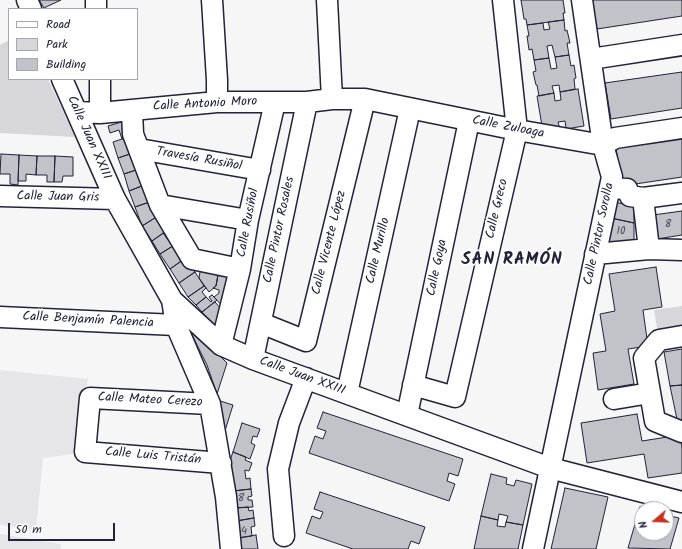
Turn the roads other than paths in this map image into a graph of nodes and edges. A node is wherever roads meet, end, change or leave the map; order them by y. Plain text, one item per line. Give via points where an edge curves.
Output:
1 (212, 0) edge
2 (327, 0) edge
3 (503, 0) edge
4 (582, 0) edge
5 (682, 45) edge
6 (591, 59) junction
7 (62, 80) edge
8 (100, 80) edge
9 (332, 99) junction
10 (365, 99) junction
11 (217, 102) junction
12 (275, 102) junction
13 (307, 102) junction
14 (410, 109) junction
15 (132, 110) junction
16 (77, 112) junction
17 (100, 113) junction
18 (469, 121) junction
19 (682, 128) edge
20 (517, 130) junction
21 (603, 145) junction
22 (139, 149) junction
23 (260, 170) junction
24 (610, 188) junction
25 (682, 193) edge
26 (0, 196) edge
27 (643, 198) junction
28 (115, 199) junction
29 (160, 205) junction
30 (248, 220) junction
31 (649, 249) junction
32 (682, 250) edge
33 (595, 254) junction
34 (240, 269) junction
35 (172, 300) junction
36 (0, 317) edge
37 (261, 323) junction
38 (176, 325) junction
39 (682, 336) edge
40 (221, 345) junction
41 (253, 359) junction
42 (306, 378) junction
43 (414, 385) junction
44 (347, 393) junction
45 (650, 393) junction
46 (614, 399) dead end
47 (210, 404) junction
48 (407, 415) junction
49 (682, 432) edge
50 (85, 452) joint
51 (221, 460) junction
52 (550, 468) junction
53 (682, 502) edge
54 (284, 536) dead end
55 (231, 549) edge
56 (533, 549) edge

1 - 11 street
2 - 9 street
3 - 20 street, Calle Greco
4 - 6 street, Calle Pintor Sorolla
5 - 6 street
6 - 21 street, Calle Pintor Sorolla
7 - 16 street, Calle Juan XXIII
8 - 17 street
9 - 10 street, Calle Zuloaga
9 - 13 street, Calle Antonio Moro
10 - 14 street, Calle Zuloaga
10 - 37 street, Calle Vicente López via 306,341
11 - 12 street, Calle Antonio Moro
11 - 15 street, Calle Antonio Moro
12 - 13 street, Calle Antonio Moro
12 - 23 street, Calle Rusiñol
13 - 37 street, Calle Pintor Rosales
14 - 18 street, Calle Zuloaga
14 - 44 street, Calle Murillo
15 - 17 street, Calle Antonio Moro
15 - 22 street via 133,134
16 - 17 street, Calle Antonio Moro
16 - 28 street, Calle Juan XXIII
18 - 20 street, Calle Zuloaga
18 - 43 street, Calle Goya
19 - 21 street via 615,138
20 - 21 street, Calle Zuloaga
20 - 43 street, Calle Greco via 455,397
21 - 24 street, Calle Pintor Sorolla via 612,177
22 - 23 street, Travesía Rusiñol
22 - 29 street
23 - 30 street, Calle Rusiñol
24 - 27 street via 627,189 630,196
24 - 33 street, Calle Pintor Sorolla
25 - 27 street
26 - 28 street, Calle Juan Gris
27 - 31 street
28 - 35 street, Calle Juan XXIII
29 - 30 street
29 - 34 street via 192,259
30 - 34 street, Calle Rusiñol
31 - 32 street
31 - 33 street
33 - 52 street, Calle Pintor Sorolla
34 - 40 street, Calle Rusiñol
35 - 38 street
35 - 40 street, Calle Juan XXIII
36 - 38 street, Calle Benjamín Palencia
37 - 41 street, Calle Pintor Rosales
38 - 47 street
39 - 45 street via 659,340 644,358
40 - 41 street, Calle Juan XXIII
41 - 42 street, Calle Juan XXIII
42 - 44 street, Calle Juan XXIII
42 - 54 street via 289,423 278,468
43 - 48 street, Calle Goya
44 - 48 street, Calle Juan XXIII
45 - 46 street
45 - 49 street via 655,421
47 - 50 street, Calle Mateo Cerezo via 90,398
47 - 51 street
48 - 52 street, Calle Juan XXIII
50 - 51 street, Calle Luis Tristán
51 - 55 street
52 - 53 street, Calle Juan XXIII
52 - 56 street, Calle Pintor Sorolla

